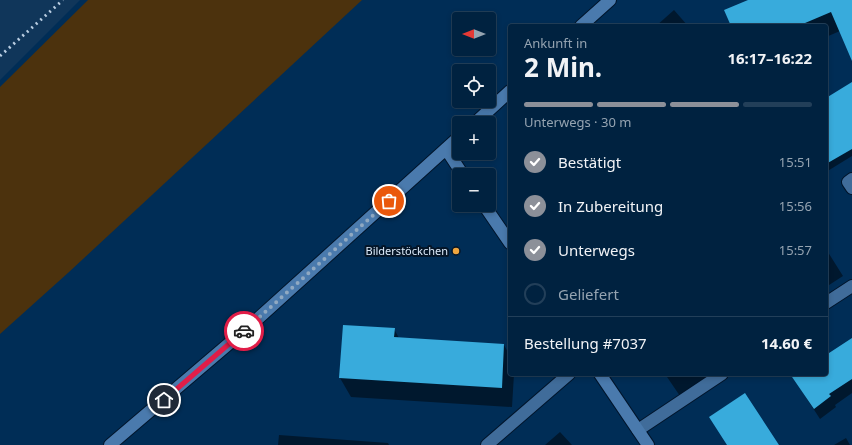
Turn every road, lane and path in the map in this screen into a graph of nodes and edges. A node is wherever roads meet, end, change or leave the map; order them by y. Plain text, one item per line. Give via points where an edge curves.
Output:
1 (610, 0) edge
2 (583, 24) edge
3 (508, 93) edge
4 (483, 116) edge
5 (452, 143) edge
6 (446, 149) junction
7 (458, 168) edge
8 (852, 179) edge
9 (852, 188) edge
10 (489, 212) edge
11 (508, 240) edge
12 (852, 286) edge
13 (828, 302) edge
14 (567, 376) edge
15 (601, 376) edge
16 (719, 376) edge
17 (638, 430) junction
18 (110, 445) edge
19 (487, 445) edge
20 (648, 445) edge

1 - 2 street
3 - 4 street
5 - 6 street
6 - 7 street
6 - 18 street via 252,324
8 - 9 street via 848,182
10 - 11 street
12 - 13 street
14 - 19 street
15 - 17 street
16 - 17 street
17 - 20 street

